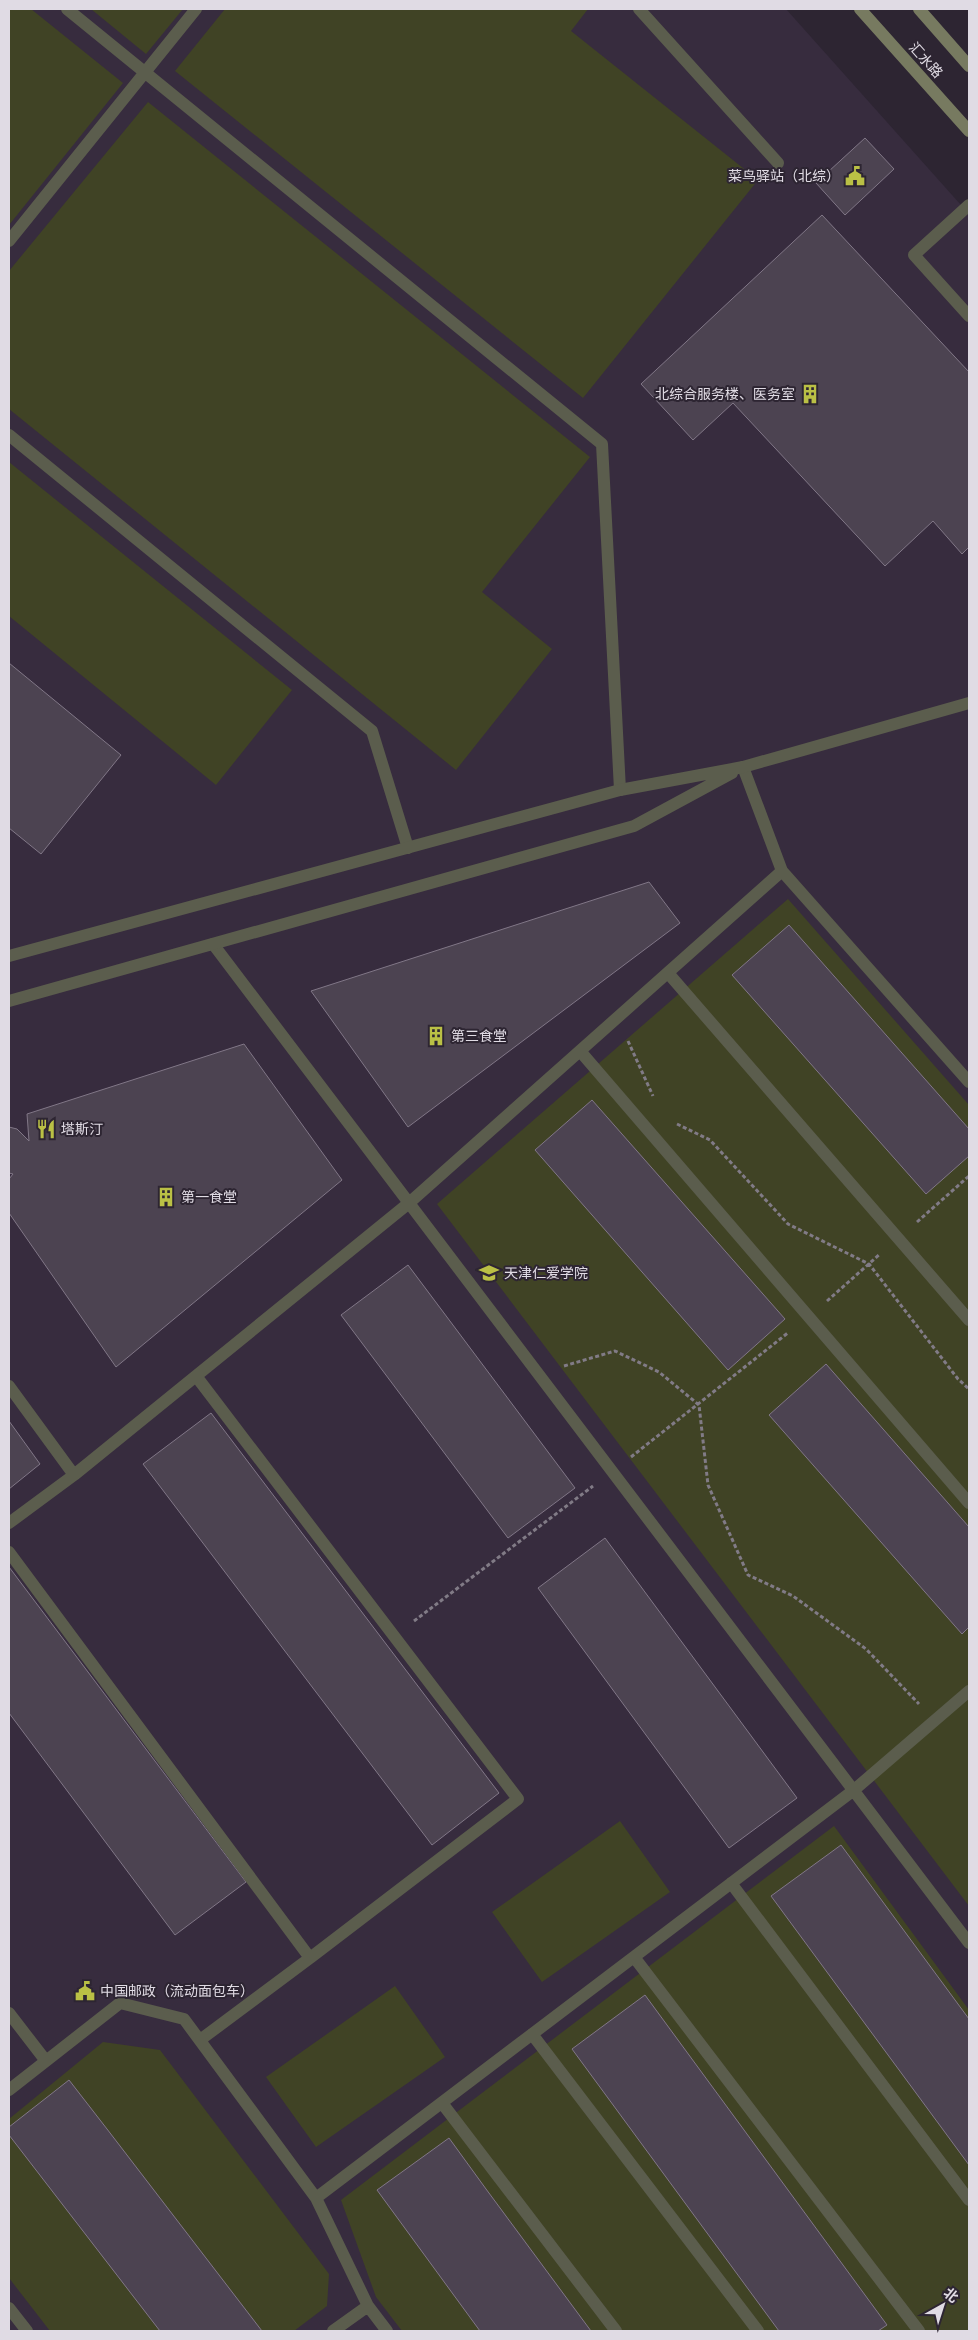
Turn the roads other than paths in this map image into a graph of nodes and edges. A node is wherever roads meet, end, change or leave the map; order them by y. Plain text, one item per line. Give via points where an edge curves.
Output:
1 (67, 9) edge
2 (196, 9) edge
3 (639, 9) edge
4 (860, 9) edge
5 (919, 9) edge
6 (969, 66) edge
7 (145, 73) junction
8 (969, 131) edge
9 (778, 163) dead end
10 (969, 205) edge
11 (9, 241) edge
12 (969, 316) edge
13 (9, 436) edge
14 (969, 703) edge
15 (743, 767) junction
16 (620, 790) junction
17 (408, 848) junction
18 (782, 871) junction
19 (213, 944) junction
20 (9, 956) edge
21 (668, 973) junction
22 (9, 1001) edge
23 (580, 1051) junction
24 (969, 1082) edge
25 (410, 1203) junction
26 (969, 1320) edge
27 (196, 1376) junction
28 (9, 1386) edge
29 (74, 1475) junction
30 (969, 1503) edge
31 (9, 1523) edge
32 (9, 1552) edge
33 (969, 1691) edge
34 (854, 1790) junction
35 (731, 1883) junction
36 (969, 1943) edge
37 (634, 1957) junction
38 (310, 1958) junction
39 (9, 2013) edge
40 (532, 2034) junction
41 (200, 2040) junction
42 (46, 2061) junction
43 (9, 2090) edge
44 (442, 2103) junction
45 (316, 2198) junction
46 (969, 2200) edge
47 (368, 2306) junction
48 (9, 2308) edge
49 (26, 2331) edge
50 (333, 2331) edge
51 (388, 2331) edge
52 (616, 2331) edge
53 (758, 2331) edge
54 (919, 2331) edge

1 - 7 street
2 - 7 street
3 - 9 street
4 - 8 street, 汇水路
5 - 6 street, 汇水路
7 - 11 street
7 - 16 street via 602,444
10 - 12 street via 914,254
13 - 17 street via 372,731
14 - 15 street
15 - 16 street
15 - 18 street
15 - 19 street via 634,826
16 - 17 street
17 - 20 street
18 - 21 street
18 - 24 street
19 - 22 street
19 - 25 street
21 - 23 street
21 - 26 street
23 - 25 street
23 - 30 street
25 - 27 street
25 - 34 street
27 - 29 street
27 - 38 street via 518,1799
28 - 29 street
29 - 31 street
32 - 38 street
33 - 34 street
34 - 35 street
34 - 36 street
35 - 37 street
35 - 46 street
37 - 40 street
37 - 54 street
38 - 41 street
39 - 42 street
40 - 44 street
40 - 53 street
41 - 42 street via 184,2019 120,2003
41 - 45 street
42 - 43 street
44 - 45 street
44 - 52 street
45 - 47 street
47 - 50 street
47 - 51 street
48 - 49 street

